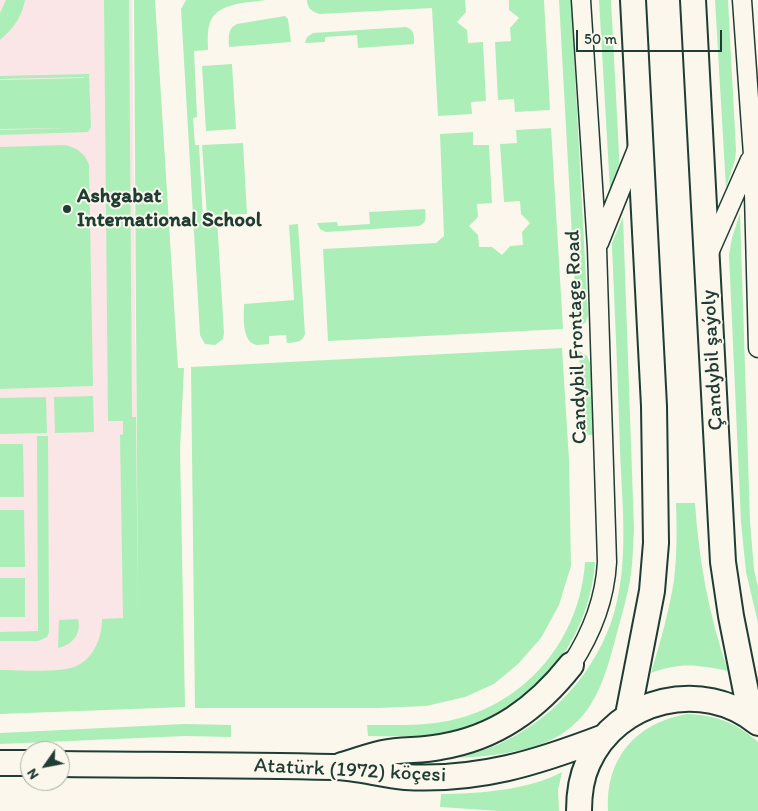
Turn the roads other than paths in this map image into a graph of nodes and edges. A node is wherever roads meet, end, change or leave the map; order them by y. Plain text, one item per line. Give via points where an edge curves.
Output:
1 (581, 0) edge
2 (633, 0) edge
3 (693, 0) edge
4 (742, 0) edge
5 (641, 139) junction
6 (753, 155) junction
7 (597, 248) junction
8 (708, 256) junction
9 (758, 348) edge
10 (571, 665) joint
11 (628, 715) junction
12 (754, 720) edge
13 (604, 737) junction
14 (0, 763) edge
15 (20, 764) edge
16 (70, 764) edge
17 (337, 767) junction
18 (579, 811) edge

1 - 7 street, Candybil Frontage Road
2 - 5 main road
3 - 8 main road, Çandybil şaýoly
4 - 6 street
5 - 7 street
5 - 11 main road via 654,406 656,543 652,591
6 - 8 street
6 - 9 street
7 - 10 street, Candybil Frontage Road via 606,579 596,617
8 - 12 main road, Çandybil şaýoly via 723,562 731,616
10 - 17 main road via 550,691 529,709 484,734 439,748 383,753
11 - 12 main road via 658,702 690,698 722,703
11 - 13 main road
13 - 17 main road, Atatürk (1972) köçesi via 556,756 461,777 403,777
13 - 18 main road via 588,763 579,792
14 - 15 main road
16 - 17 main road, Atatürk (1972) köçesi

